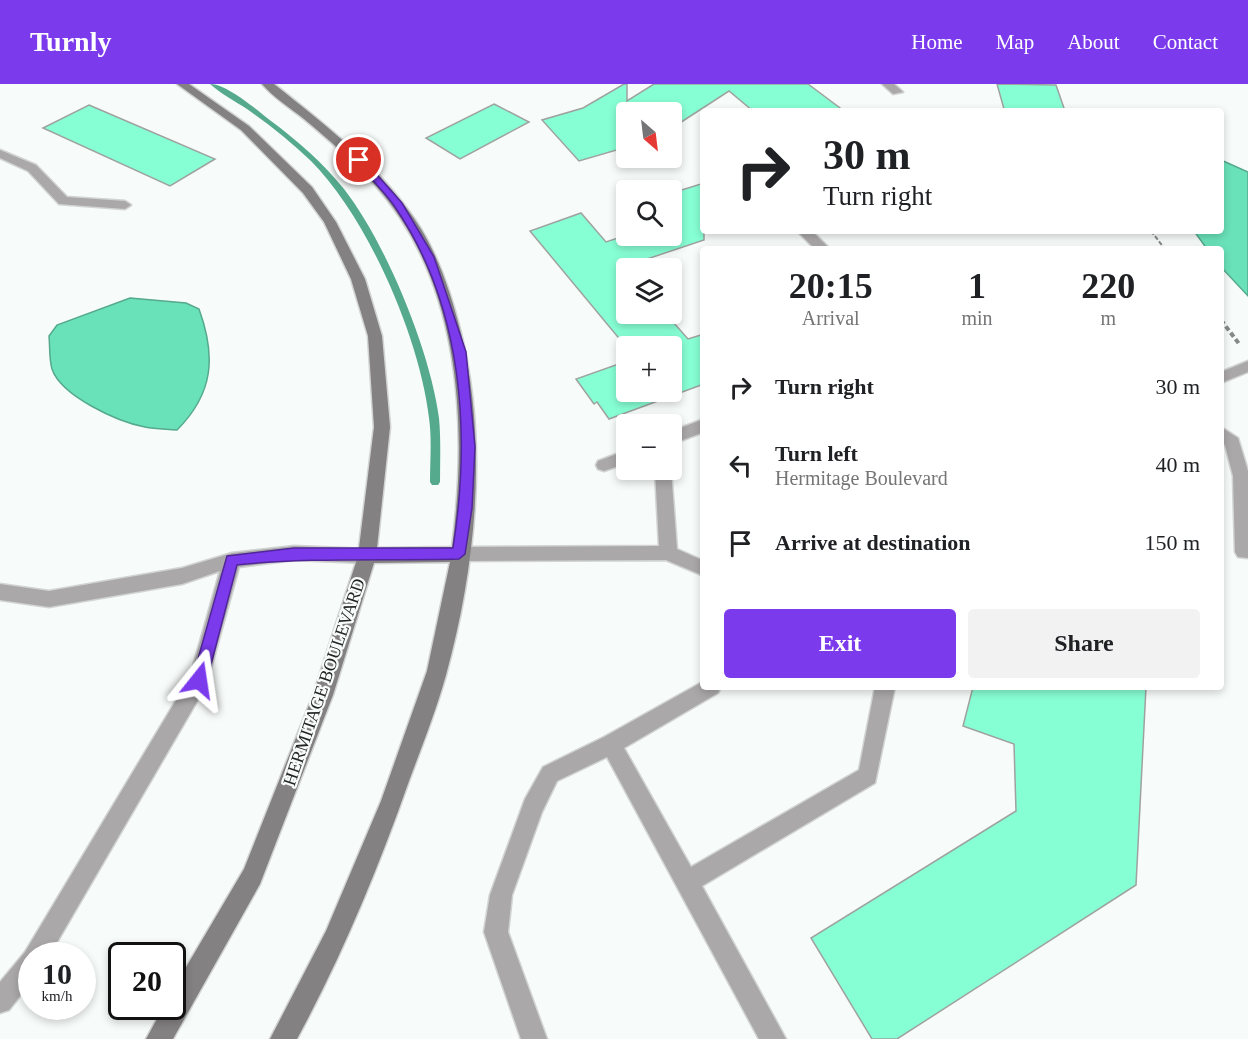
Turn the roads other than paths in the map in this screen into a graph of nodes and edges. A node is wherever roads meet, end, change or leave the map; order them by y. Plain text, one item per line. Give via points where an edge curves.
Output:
1 (182, 84) edge
2 (267, 84) edge
3 (888, 84) edge
4 (897, 92) dead end
5 (0, 154) edge
6 (125, 205) dead end
7 (807, 234) edge
8 (820, 246) edge
9 (1248, 366) edge
10 (1224, 377) edge
11 (700, 427) edge
12 (682, 434) edge
13 (1224, 435) edge
14 (616, 460) edge
15 (604, 465) dead end
16 (664, 480) edge
17 (1244, 552) dead end
18 (668, 553) junction
19 (459, 554) junction
20 (367, 556) junction
21 (232, 560) junction
22 (700, 567) edge
23 (3, 595) edge
24 (706, 690) edge
25 (884, 690) edge
26 (610, 744) junction
27 (687, 882) junction
28 (43, 942) edge
29 (18, 978) edge
30 (0, 1001) edge
31 (159, 1039) edge
32 (283, 1039) edge
33 (534, 1039) edge
34 (773, 1039) edge

1 - 20 street, HERMITAGE BOULEVARD via 245,128 308,190 330,222 358,279 375,336 382,428
2 - 19 street via 372,171 429,257 462,364 469,447
3 - 4 street
5 - 6 street via 32,168 63,201
7 - 8 street
9 - 10 street
11 - 12 street
13 - 17 street via 1232,442 1241,476
14 - 15 street
16 - 18 street
18 - 19 street
18 - 22 street
19 - 20 street
19 - 32 street via 436,672 379,839
20 - 21 street via 294,553
20 - 31 street, HERMITAGE BOULEVARD via 323,695 252,876
21 - 23 street via 182,576 49,599
21 - 28 street via 199,680
24 - 26 street
25 - 27 street via 868,776
26 - 27 street
26 - 33 street via 550,774 533,807 501,895 496,932
27 - 34 street
29 - 30 street

